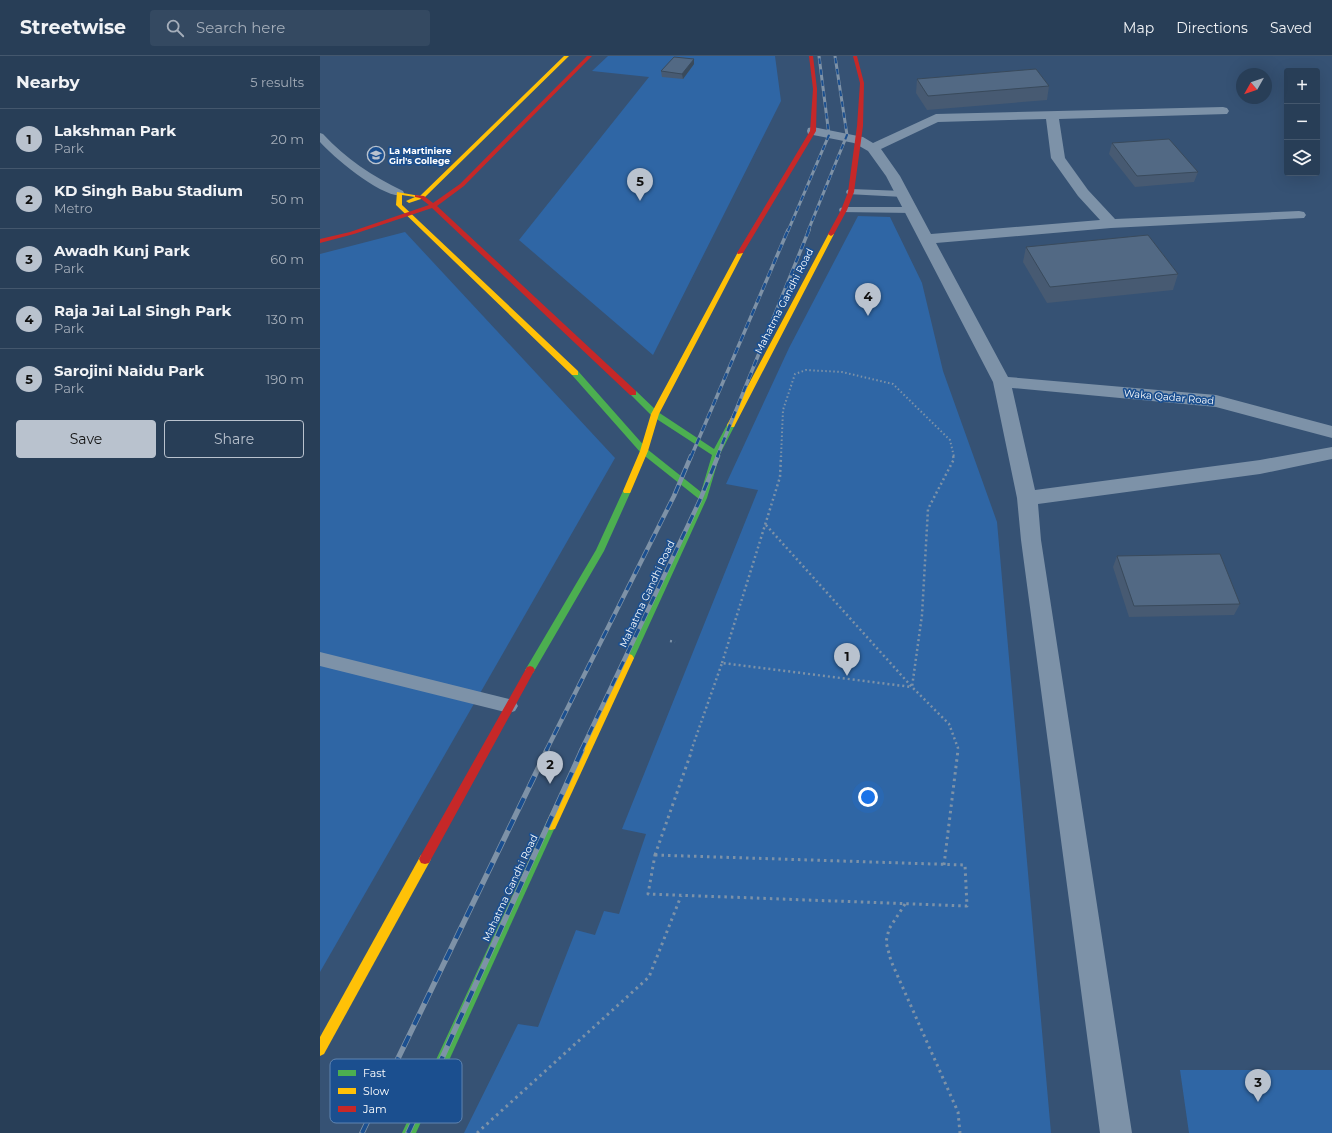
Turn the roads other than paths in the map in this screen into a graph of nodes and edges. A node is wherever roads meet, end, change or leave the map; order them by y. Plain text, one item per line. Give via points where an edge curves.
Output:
1 (567, 56) edge
2 (590, 56) edge
3 (811, 56) edge
4 (855, 56) edge
5 (1223, 111) dead end
6 (1052, 116) junction
7 (813, 131) junction
8 (320, 136) edge
9 (865, 144) junction
10 (851, 192) junction
11 (399, 194) junction
12 (422, 197) junction
13 (907, 202) junction
14 (399, 205) junction
15 (433, 206) junction
16 (387, 209) dead end
17 (844, 210) junction
18 (410, 214) junction
19 (1299, 215) dead end
20 (1111, 224) junction
21 (926, 239) junction
22 (320, 241) edge
23 (1002, 382) junction
24 (654, 414) junction
25 (1332, 432) edge
26 (644, 451) junction
27 (1332, 453) edge
28 (716, 454) junction
29 (703, 498) junction
30 (1027, 498) junction
31 (320, 660) edge
32 (509, 706) junction
33 (320, 1050) edge
34 (443, 1059) edge
35 (414, 1123) edge
36 (409, 1133) edge
37 (1116, 1133) edge

1 - 12 main road
2 - 15 main road via 462,185
3 - 7 main road via 815,89
4 - 9 main road, Mahatma Gandhi Road via 862,83
5 - 6 street
6 - 9 street via 936,118
6 - 20 street via 1058,158 1082,193
7 - 9 street
7 - 24 main road via 733,265
8 - 11 lane via 334,152 373,181
9 - 10 main road, Mahatma Gandhi Road
9 - 13 street via 894,176
10 - 13 lane
10 - 17 main road, Mahatma Gandhi Road
11 - 12 main road
11 - 14 main road
12 - 14 main road
12 - 15 main road
13 - 17 lane
13 - 21 street
14 - 16 main road
14 - 18 main road
15 - 18 main road
15 - 24 main road
17 - 28 main road, Mahatma Gandhi Road
18 - 22 main road
18 - 26 main road via 577,375
19 - 20 street
20 - 21 street
21 - 23 street
23 - 25 street, Waka Qadar Road via 1216,401
23 - 30 street
24 - 26 main road
24 - 28 main road
26 - 29 main road
26 - 32 main road via 600,551
27 - 30 street via 1260,466
28 - 29 main road, Mahatma Gandhi Road
29 - 34 main road, Mahatma Gandhi Road
30 - 37 street
31 - 32 lane
32 - 33 main road
35 - 36 main road, Mahatma Gandhi Road

